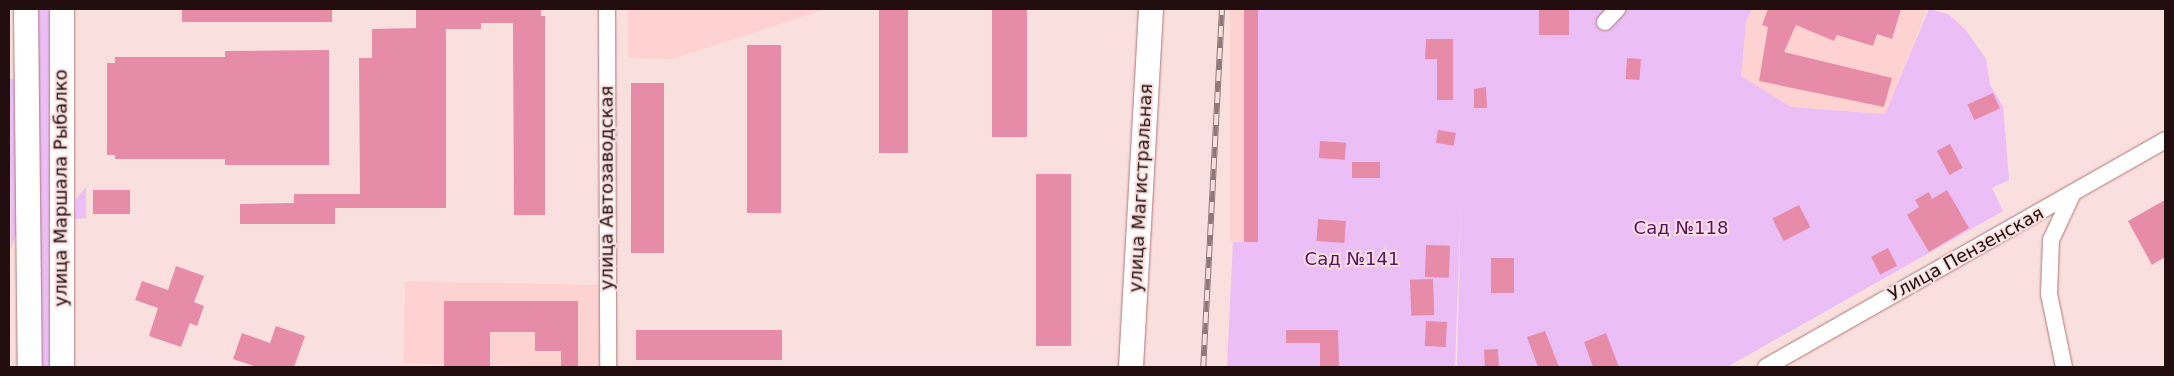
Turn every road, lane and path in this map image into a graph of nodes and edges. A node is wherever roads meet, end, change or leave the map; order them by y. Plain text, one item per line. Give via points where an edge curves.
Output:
1 (26, 9) edge
2 (62, 9) edge
3 (607, 9) edge
4 (1151, 9) edge
5 (1617, 9) edge
6 (1605, 22) dead end
7 (2165, 140) edge
8 (2072, 195) junction
9 (30, 367) edge
10 (62, 367) edge
11 (608, 367) edge
12 (1131, 367) edge
13 (1766, 367) edge
14 (2064, 367) edge

1 - 9 main road, улица Маршала Рыбалко
2 - 10 main road, улица Маршала Рыбалко
3 - 11 street, улица Автозаводская
4 - 12 main road, улица Магистральная
5 - 6 street
7 - 8 street, Улица Пензенская
8 - 13 street, Улица Пензенская
8 - 14 street via 2051,240 2049,294

